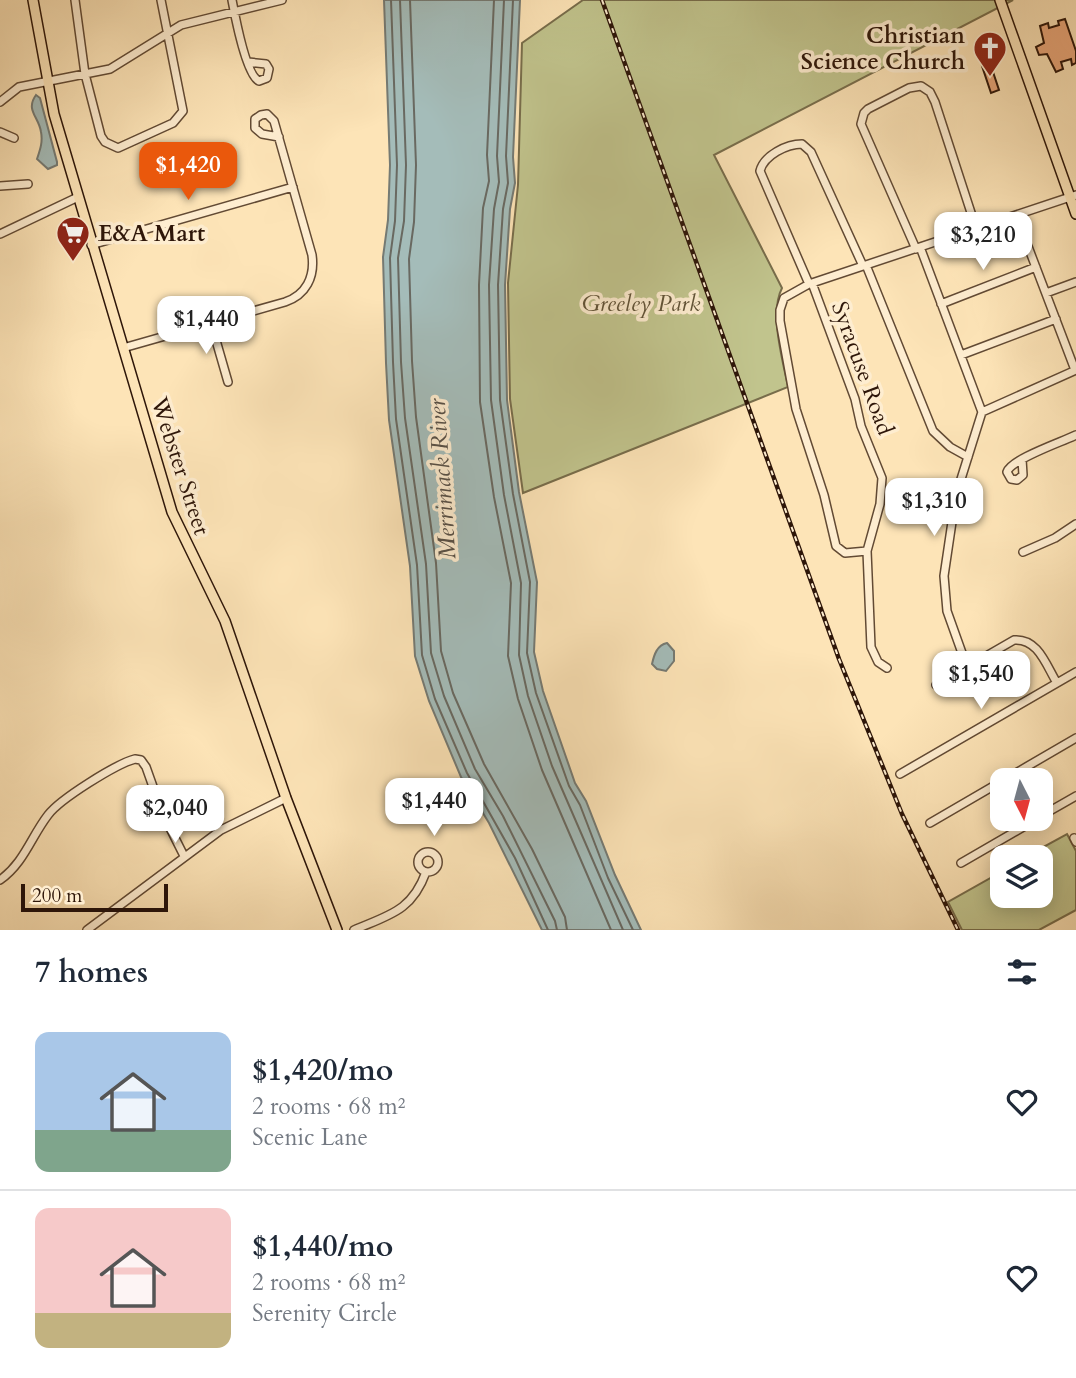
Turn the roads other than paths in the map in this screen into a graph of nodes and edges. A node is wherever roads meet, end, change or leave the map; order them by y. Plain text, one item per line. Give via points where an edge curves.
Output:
1 (33, 0) edge
2 (75, 0) edge
3 (161, 0) edge
4 (232, 0) edge
5 (282, 0) edge
6 (1000, 0) edge
7 (234, 12) junction
8 (169, 32) junction
9 (248, 62) dead end
10 (85, 74) junction
11 (48, 81) junction
12 (0, 102) edge
13 (0, 132) edge
14 (279, 137) dead end
15 (14, 138) dead end
16 (28, 184) dead end
17 (0, 186) edge
18 (293, 187) junction
19 (1073, 196) edge
20 (78, 197) junction
21 (1076, 214) edge
22 (1016, 215) junction
23 (976, 228) junction
24 (0, 234) edge
25 (91, 245) junction
26 (918, 248) junction
27 (864, 266) junction
28 (1035, 267) junction
29 (1076, 282) edge
30 (811, 284) junction
31 (1046, 293) junction
32 (940, 304) junction
33 (1056, 319) junction
34 (211, 323) junction
35 (123, 348) junction
36 (961, 355) junction
37 (1076, 370) edge
38 (228, 382) dead end
39 (982, 412) junction
40 (1076, 435) edge
41 (968, 457) junction
42 (1022, 459) dead end
43 (1076, 524) edge
44 (867, 551) junction
45 (1023, 552) dead end
46 (967, 667) junction
47 (887, 668) dead end
48 (1076, 672) edge
49 (1057, 683) junction
50 (936, 685) dead end
51 (1076, 737) edge
52 (900, 774) dead end
53 (1076, 796) edge
54 (286, 799) junction
55 (1054, 809) edge
56 (930, 823) dead end
57 (1016, 831) edge
58 (184, 856) junction
59 (961, 863) dead end
60 (426, 872) dead end
61 (0, 880) edge
62 (87, 930) edge
63 (337, 930) edge
64 (354, 930) edge

1 - 11 main road, Webster Street
2 - 10 street
3 - 8 street
4 - 7 street
5 - 7 street
6 - 19 main road
7 - 8 street
7 - 9 street
8 - 10 street via 114,66
8 - 10 street via 182,114 121,148 113,147 101,135
10 - 11 street
11 - 12 street via 19,87
11 - 20 main road, Webster Street
13 - 15 street
14 - 18 street
16 - 17 street
18 - 25 street
18 - 34 street via 312,255 308,285 292,299
19 - 21 main road
19 - 22 street
20 - 24 street
20 - 25 main road, Webster Street
22 - 23 street
22 - 28 street
23 - 26 street
23 - 26 street via 935,102 921,86 909,88 868,108 861,124
25 - 35 main road, Webster Street
26 - 27 street
26 - 32 street
27 - 30 street
27 - 30 street, Syracuse Road via 811,152 796,144 770,156 760,171
27 - 41 street via 933,431
28 - 31 street
28 - 32 street
29 - 31 street
30 - 44 street, Syracuse Road via 882,478
30 - 44 street via 788,294 780,310 793,393 836,546 845,552
31 - 33 street
32 - 36 street
33 - 36 street
33 - 37 street
34 - 35 street
34 - 38 street
35 - 54 main road, Webster Street via 172,512 225,621
36 - 39 street
37 - 39 street
39 - 41 street
40 - 42 street
41 - 46 street via 956,495 944,576 947,611
43 - 45 street
44 - 47 street, Syracuse Road via 872,647 878,662
46 - 49 street via 1014,640 1024,639 1034,644
46 - 50 street
48 - 49 street
49 - 52 street
51 - 56 street
53 - 55 street
54 - 58 street via 233,822
54 - 63 main road, Webster Street
57 - 59 street
58 - 61 street via 148,770 138,759 57,805 19,862
58 - 62 street
60 - 64 street via 416,895 404,907

